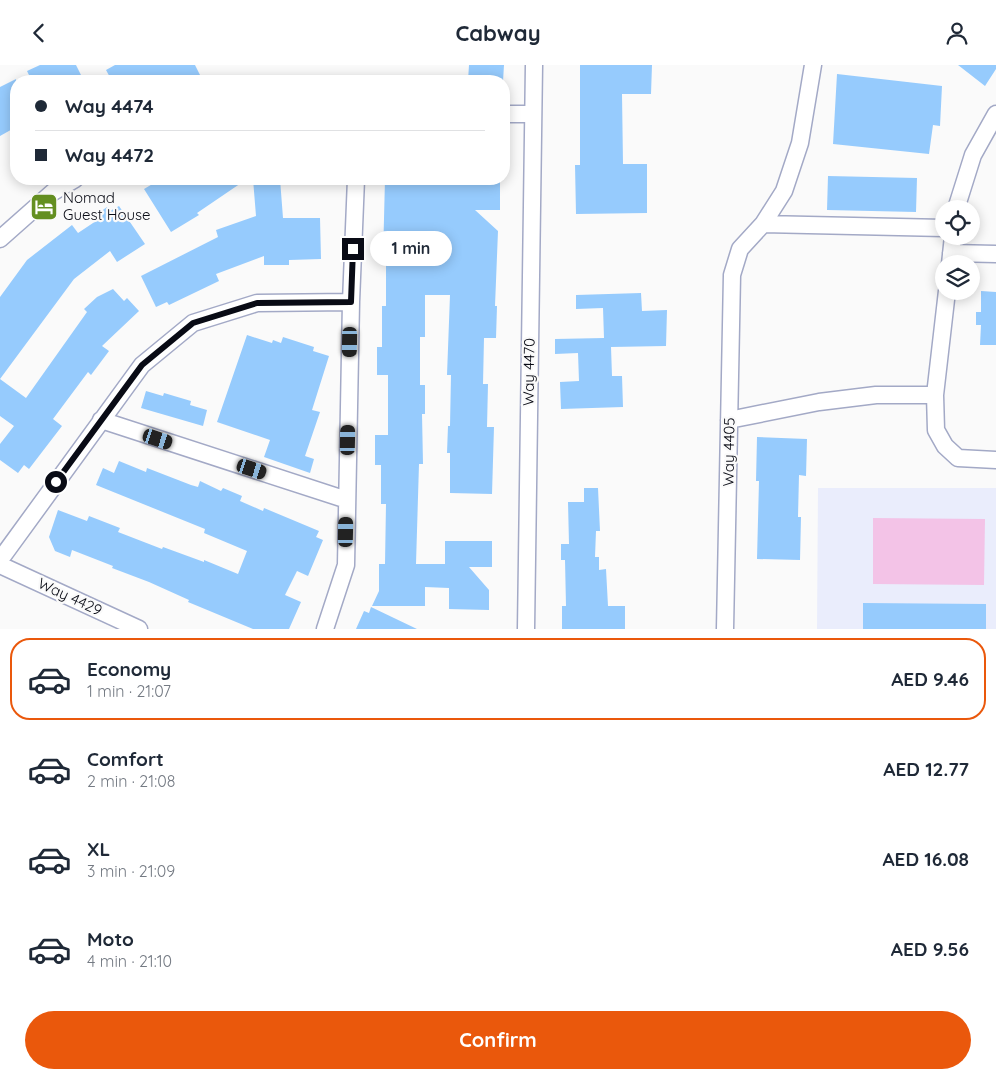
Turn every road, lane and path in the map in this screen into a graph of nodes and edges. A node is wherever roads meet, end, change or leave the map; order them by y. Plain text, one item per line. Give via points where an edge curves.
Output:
1 (534, 65) edge
2 (813, 65) edge
3 (510, 114) edge
4 (533, 114) junction
5 (996, 114) edge
6 (65, 185) edge
7 (356, 185) edge
8 (959, 200) edge
9 (763, 224) junction
10 (935, 228) edge
11 (0, 239) edge
12 (951, 251) edge
13 (996, 254) edge
14 (946, 300) edge
15 (351, 302) junction
16 (935, 395) junction
17 (101, 420) junction
18 (729, 420) junction
19 (996, 460) edge
20 (347, 500) junction
21 (0, 560) edge
22 (0, 565) edge
23 (140, 629) edge
24 (325, 629) edge
25 (526, 629) edge
26 (725, 629) edge

1 - 4 street, Way 4470
2 - 9 street, Way 4405 via 800,143 784,191
3 - 4 street
4 - 25 street, Way 4470
5 - 8 street via 973,155
6 - 11 street
7 - 15 street
9 - 10 street
9 - 18 street, Way 4405 via 740,249 732,275
12 - 13 street
14 - 16 street
15 - 17 street via 257,303 193,323 142,365
15 - 20 street
16 - 18 street via 876,395 819,401
16 - 19 street via 936,431 944,446 958,458
17 - 20 street
17 - 21 street
18 - 26 street, Way 4405
20 - 24 street via 346,565
22 - 23 street, Way 4429

